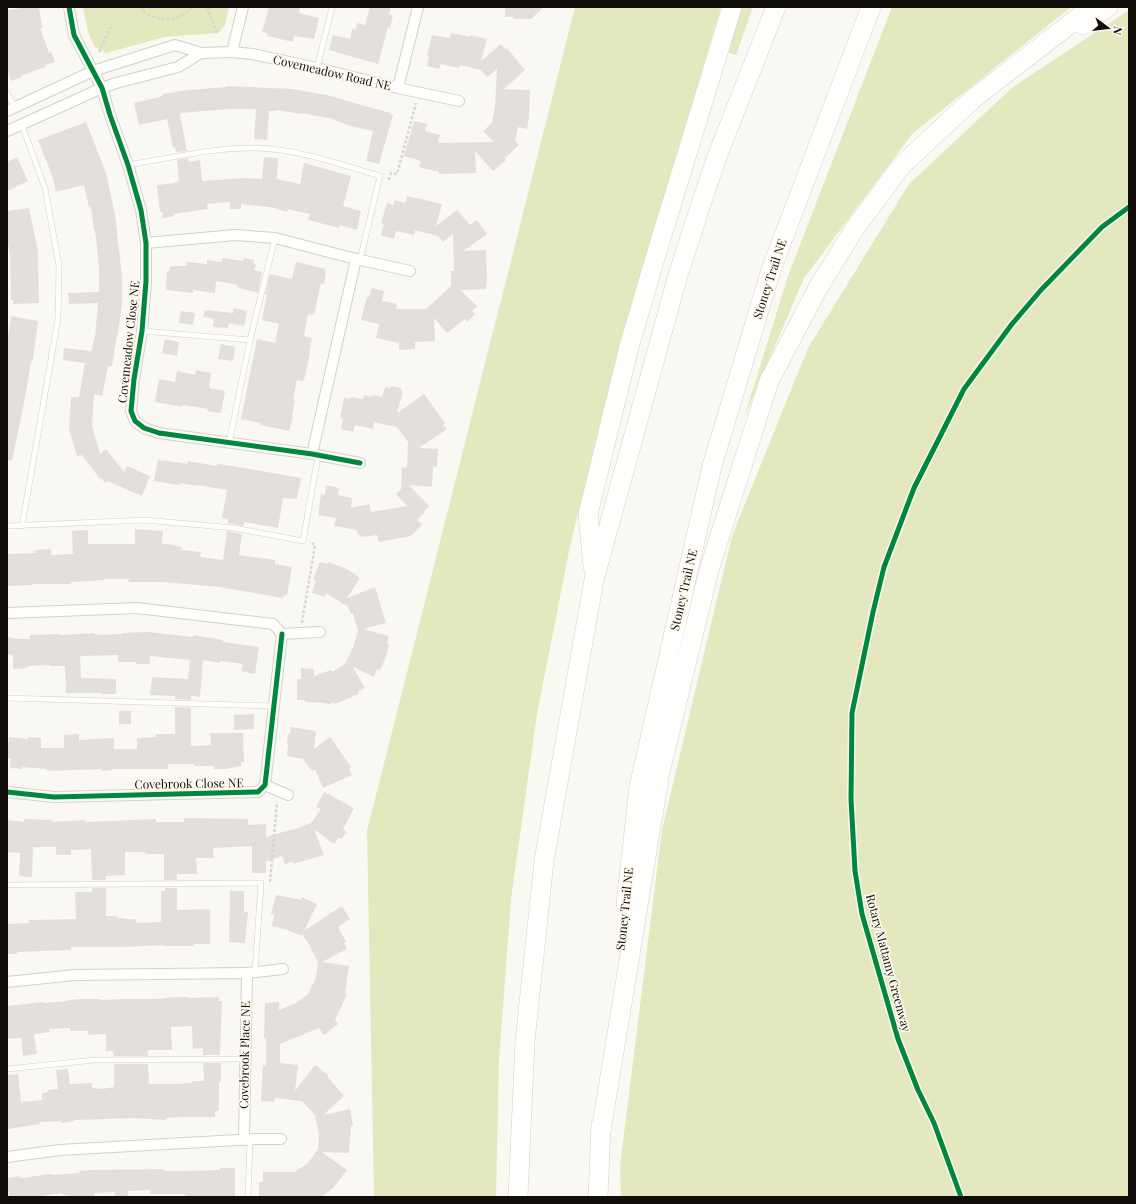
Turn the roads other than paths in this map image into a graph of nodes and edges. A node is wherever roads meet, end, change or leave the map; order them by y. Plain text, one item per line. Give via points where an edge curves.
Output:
1 (69, 7) edge
2 (243, 7) edge
3 (332, 7) edge
4 (418, 7) edge
5 (732, 7) edge
6 (767, 7) edge
7 (776, 7) edge
8 (871, 7) edge
9 (1092, 7) edge
10 (1108, 7) edge
11 (1039, 47) junction
12 (232, 52) junction
13 (201, 53) junction
14 (317, 68) junction
15 (93, 71) junction
16 (102, 88) junction
17 (398, 88) junction
18 (7, 93) edge
19 (459, 101) dead end
20 (11, 109) edge
21 (22, 125) junction
22 (7, 131) edge
23 (718, 154) junction
24 (128, 165) junction
25 (275, 238) junction
26 (146, 243) junction
27 (358, 259) junction
28 (410, 271) dead end
29 (142, 331) junction
30 (250, 340) junction
31 (229, 443) junction
32 (315, 455) junction
33 (360, 464) dead end
34 (7, 526) edge
35 (22, 526) junction
36 (594, 580) junction
37 (7, 613) edge
38 (320, 632) dead end
39 (282, 634) junction
40 (7, 698) edge
41 (273, 706) junction
42 (266, 785) junction
43 (7, 792) edge
44 (288, 795) dead end
45 (7, 885) edge
46 (283, 969) dead end
47 (251, 972) junction
48 (7, 982) edge
49 (245, 1059) junction
50 (7, 1069) edge
51 (600, 1137) junction
52 (247, 1140) junction
53 (281, 1140) dead end
54 (7, 1157) edge
55 (248, 1197) edge
56 (518, 1197) edge
57 (598, 1197) edge

1 - 15 street, Covemeadow Close NE via 74,35
2 - 12 street
3 - 14 lane
4 - 17 street, Covemeadow Road NE
5 - 36 highway via 631,340 588,514
6 - 23 highway
7 - 23 highway
8 - 51 highway, Stoney Trail NE via 772,270 712,466 639,787
9 - 11 highway
10 - 11 highway via 1084,24
11 - 51 highway via 974,98 902,165 855,228 818,288 769,381 709,570 660,772
12 - 13 street, Covemeadow Road NE
12 - 14 street, Covemeadow Road NE
13 - 15 street, Covemeadow Road NE via 175,45
13 - 16 street, Covemeadow Road NE via 178,67
14 - 17 street, Covemeadow Road NE
15 - 16 street, Covemeadow Close NE
15 - 20 street, Covemeadow Road NE
16 - 21 street, Covemeadow Road NE
16 - 24 street, Covemeadow Close NE
17 - 19 street
18 - 20 lane
21 - 22 street, Covemeadow Road NE
21 - 35 lane via 45,188 59,266 58,319
23 - 36 highway via 678,275
24 - 26 street, Covemeadow Close NE via 141,210
24 - 27 lane via 221,149 259,148 299,154 380,176
25 - 26 street via 235,235
25 - 27 street
25 - 30 lane
26 - 29 street, Covemeadow Close NE
27 - 28 street
27 - 32 street
29 - 30 lane
29 - 31 street, Covemeadow Close NE via 131,410 135,421 144,428 159,433
30 - 31 lane
31 - 32 street, Covemeadow Close NE
32 - 33 street, Covemeadow Close NE
32 - 35 lane via 303,541 234,528 145,520
34 - 35 lane
36 - 56 highway via 544,860 526,1040
37 - 39 street via 137,608 273,624
38 - 39 street
39 - 41 street
40 - 41 lane
41 - 42 street
42 - 43 street, Covebrook Close NE via 258,792 54,797
42 - 44 street
45 - 47 lane via 262,883
46 - 47 street
47 - 48 street via 75,974
47 - 49 street, Covebrook Place NE
49 - 50 lane via 95,1060
49 - 52 street, Covebrook Place NE
51 - 57 highway, Stoney Trail NE
52 - 53 street
52 - 54 street via 60,1150
52 - 55 lane

